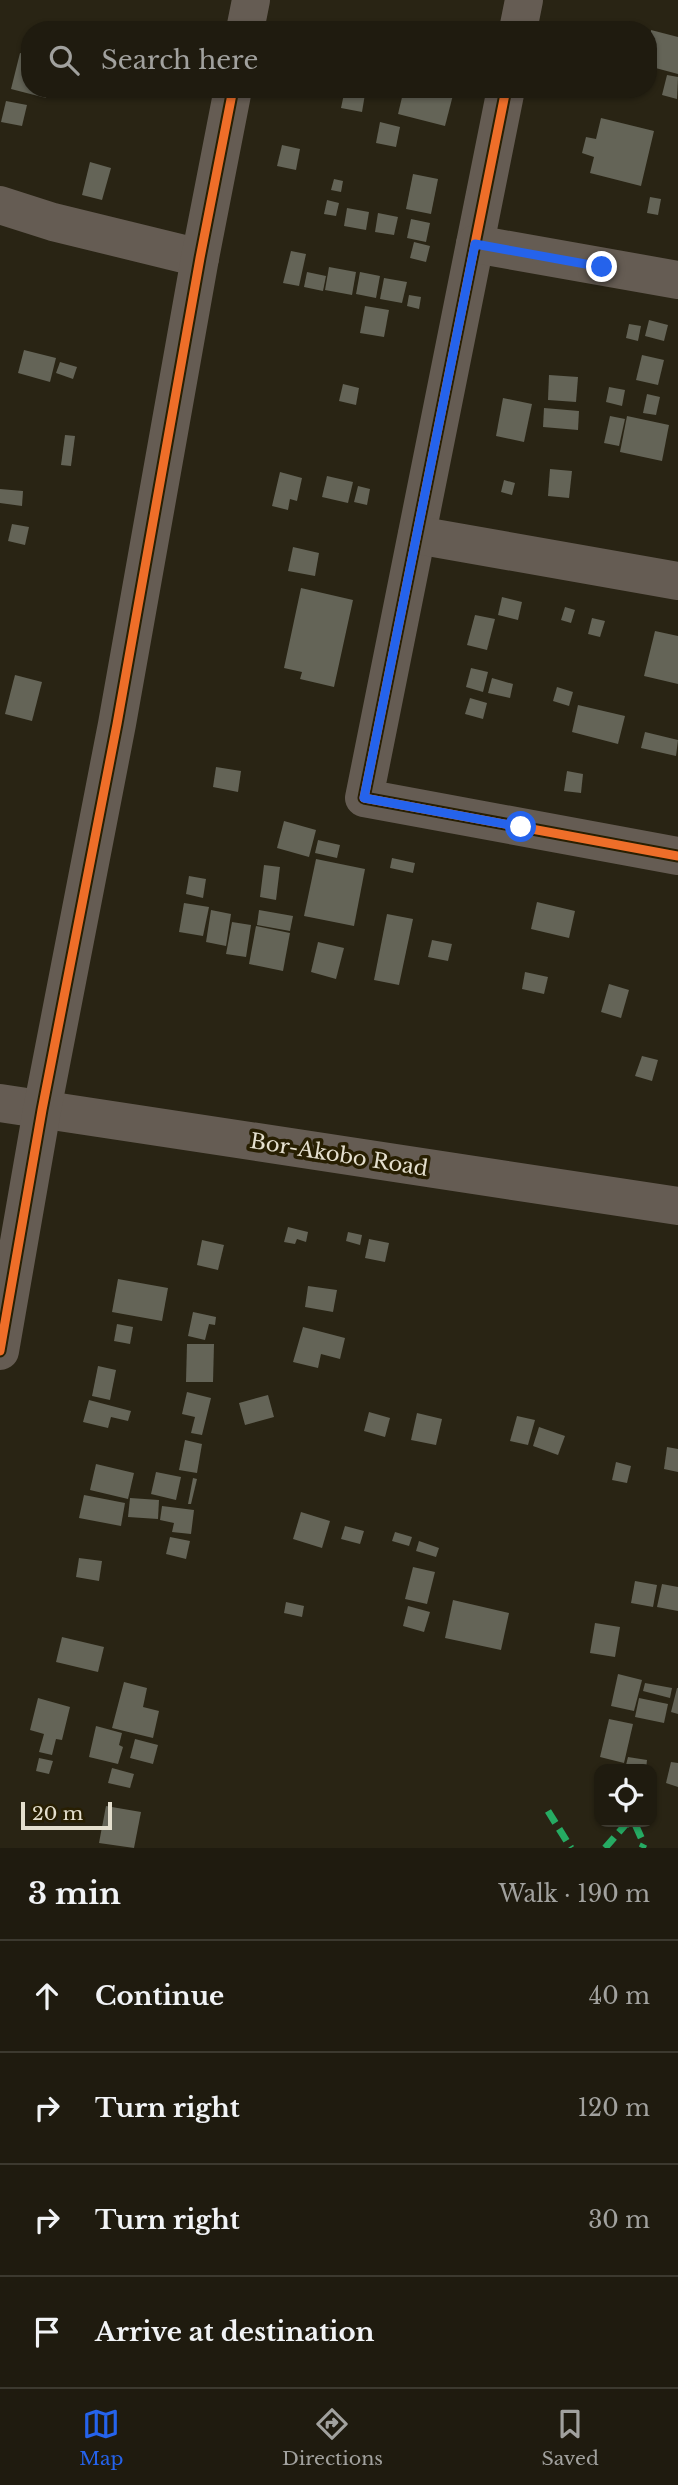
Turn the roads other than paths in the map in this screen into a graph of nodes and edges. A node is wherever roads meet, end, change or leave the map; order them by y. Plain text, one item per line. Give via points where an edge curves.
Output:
1 (251, 0) edge
2 (524, 0) edge
3 (247, 21) edge
4 (520, 21) edge
5 (231, 98) edge
6 (504, 98) edge
7 (0, 205) edge
8 (475, 244) junction
9 (200, 258) junction
10 (678, 280) edge
11 (417, 536) junction
12 (678, 581) edge
13 (678, 856) edge
14 (0, 1103) edge
15 (42, 1110) junction
16 (678, 1206) edge
17 (0, 1351) edge

1 - 3 street
2 - 4 street
5 - 9 street
6 - 8 street
7 - 9 street
8 - 10 street
8 - 11 street
9 - 15 street
11 - 12 street
11 - 13 street via 364,798
14 - 15 street, Bor-Akobo Road
15 - 16 street, Bor-Akobo Road
15 - 17 street

